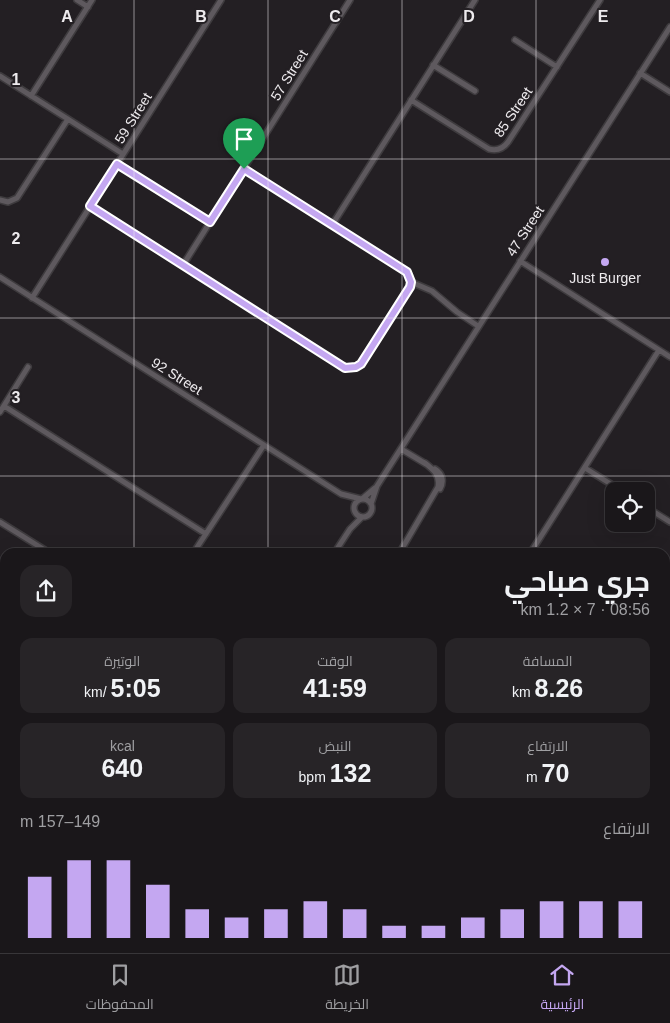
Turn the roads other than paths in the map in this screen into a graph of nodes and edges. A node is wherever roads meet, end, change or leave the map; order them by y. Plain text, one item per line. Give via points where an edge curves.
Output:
1 (77, 0) edge
2 (92, 0) edge
3 (221, 0) edge
4 (350, 0) edge
5 (475, 0) edge
6 (600, 0) edge
7 (88, 7) junction
8 (670, 27) edge
9 (515, 40) dead end
10 (434, 65) junction
11 (557, 67) junction
12 (640, 73) junction
13 (0, 76) edge
14 (475, 91) dead end
15 (670, 92) edge
16 (31, 96) junction
17 (411, 100) junction
18 (68, 119) junction
19 (123, 154) junction
20 (117, 164) junction
21 (244, 169) junction
22 (0, 200) edge
23 (90, 206) junction
24 (210, 222) junction
25 (332, 225) junction
26 (520, 261) junction
27 (183, 265) junction
28 (0, 277) edge
29 (411, 282) junction
30 (32, 298) junction
31 (478, 326) junction
32 (659, 350) junction
33 (670, 357) edge
34 (28, 368) dead end
35 (4, 406) junction
36 (0, 412) edge
37 (264, 445) junction
38 (400, 449) junction
39 (585, 468) junction
40 (608, 482) edge
41 (377, 486) junction
42 (341, 494) junction
43 (362, 499) junction
44 (371, 504) junction
45 (354, 510) junction
46 (655, 513) edge
47 (362, 517) junction
48 (0, 522) edge
49 (670, 522) edge
50 (350, 529) junction
51 (206, 534) junction
52 (42, 548) edge
53 (197, 548) edge
54 (338, 548) edge
55 (402, 548) edge
56 (534, 548) edge

1 - 7 street
2 - 7 street
3 - 19 street, 59 Street
4 - 21 street, 57 Street
5 - 10 street
6 - 11 street, 85 Street
7 - 16 street
8 - 12 street, 47 Street
9 - 11 street
10 - 14 street
10 - 17 street
11 - 17 street, 85 Street via 506,146 498,150 489,149
12 - 15 street
12 - 26 street, 47 Street
13 - 16 street
16 - 18 street
17 - 25 street
18 - 19 street
18 - 22 street via 17,198 8,202
19 - 20 street, 59 Street
20 - 23 street, 59 Street
20 - 24 street
21 - 24 street, 57 Street
21 - 25 street
23 - 27 street
23 - 30 street, 59 Street
24 - 27 street, 57 Street
25 - 29 street via 407,272
26 - 31 street, 47 Street
26 - 32 street
27 - 29 street via 340,365 351,368 361,364
28 - 30 street, 92 Street
29 - 31 street via 432,291
30 - 37 street, 92 Street
31 - 38 street, 47 Street
32 - 33 street
32 - 39 street
34 - 35 street
35 - 36 street
35 - 51 street
37 - 42 street, 92 Street
37 - 51 street
38 - 41 street, 47 Street
38 - 55 street via 435,471 439,482
39 - 40 street
39 - 56 street
41 - 43 street, 47 Street
41 - 44 street, 47 Street
42 - 43 street, 92 Street
42 - 45 street, 92 Street
43 - 44 street
43 - 45 street via 355,503
44 - 47 street via 370,513
45 - 47 street
45 - 50 street
46 - 49 street
47 - 50 street
48 - 52 street
50 - 54 street
51 - 53 street

